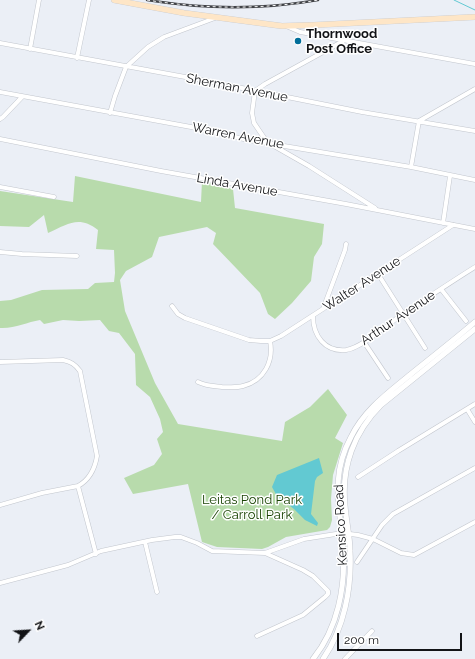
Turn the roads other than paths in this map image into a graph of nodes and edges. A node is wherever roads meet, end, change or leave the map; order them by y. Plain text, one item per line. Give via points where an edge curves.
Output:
1 (38, 0) edge
2 (89, 0) edge
3 (114, 0) edge
4 (217, 17) junction
5 (475, 17) edge
6 (286, 26) junction
7 (308, 26) junction
8 (315, 35) junction
9 (345, 40) junction
10 (0, 43) edge
11 (30, 49) junction
12 (77, 58) junction
13 (475, 64) edge
14 (126, 67) junction
15 (475, 89) edge
16 (255, 91) junction
17 (0, 92) edge
18 (22, 97) junction
19 (110, 113) junction
20 (0, 119) edge
21 (419, 121) junction
22 (475, 131) edge
23 (0, 140) edge
24 (267, 142) junction
25 (411, 167) junction
26 (450, 176) junction
27 (475, 180) edge
28 (0, 187) edge
29 (54, 197) dead end
30 (378, 210) junction
31 (443, 223) junction
32 (453, 225) junction
33 (475, 229) edge
34 (346, 244) dead end
35 (0, 252) edge
36 (77, 256) dead end
37 (475, 267) edge
38 (378, 274) junction
39 (441, 289) junction
40 (172, 306) dead end
41 (322, 309) junction
42 (403, 314) junction
43 (313, 316) junction
44 (466, 321) dead end
45 (475, 322) edge
46 (475, 329) edge
47 (270, 341) junction
48 (364, 342) junction
49 (425, 348) dead end
50 (0, 362) edge
51 (388, 378) dead end
52 (198, 382) dead end
53 (475, 404) edge
54 (467, 410) junction
55 (475, 422) edge
56 (475, 468) edge
57 (358, 478) dead end
58 (78, 486) junction
59 (0, 505) edge
60 (475, 522) edge
61 (345, 533) junction
62 (373, 539) junction
63 (145, 542) junction
64 (265, 553) junction
65 (96, 554) junction
66 (357, 562) dead end
67 (0, 583) edge
68 (158, 592) dead end
69 (372, 631) dead end
70 (257, 636) dead end
71 (313, 659) edge
72 (323, 659) edge
73 (345, 659) edge

1 - 11 street
2 - 12 street
3 - 4 main road
4 - 6 main road
4 - 14 street via 164,37 148,47
5 - 7 main road
6 - 7 main road
6 - 8 street
7 - 8 street via 310,32
8 - 9 street
9 - 13 street
9 - 16 street
10 - 11 street, Sherman Avenue
11 - 12 street, Sherman Avenue
12 - 14 street, Sherman Avenue
14 - 16 street, Sherman Avenue
14 - 19 street
15 - 21 street
16 - 21 street, Sherman Avenue
16 - 24 street via 252,113 254,123
17 - 18 street, Warren Avenue
18 - 19 street, Warren Avenue
18 - 20 street
19 - 24 street, Warren Avenue
21 - 22 street, Sherman Avenue
21 - 25 street
23 - 30 street, Linda Avenue
24 - 25 street, Warren Avenue
24 - 30 street
25 - 26 street, Warren Avenue
26 - 27 street, Warren Avenue
26 - 31 street
28 - 29 street
30 - 31 street, Linda Avenue
31 - 32 street, Linda Avenue
32 - 33 street, Linda Avenue
32 - 38 street, Walter Avenue
34 - 41 street
35 - 36 street
37 - 39 street, Arthur Avenue
38 - 41 street, Walter Avenue
38 - 42 street
39 - 42 street, Arthur Avenue
39 - 44 street
40 - 47 street via 185,318 196,323 249,340
41 - 43 street, Walter Avenue
42 - 48 street, Arthur Avenue
42 - 49 street
43 - 47 street, Walter Avenue
43 - 48 street, Arthur Avenue via 318,337 328,347 347,350
45 - 61 street, Kensico Road via 380,400 355,429 343,455 338,479 338,503
46 - 61 street, Kensico Road via 388,400 363,428 352,450 345,477
47 - 52 street via 272,353 268,366 252,383 234,388 206,386
48 - 51 street
50 - 58 street via 63,360 76,365 80,371 97,456 93,470
53 - 54 street
54 - 55 street
54 - 57 street via 407,445
56 - 62 street via 393,514
58 - 59 street
58 - 65 street
60 - 62 street via 414,555 401,553
61 - 62 street
61 - 64 street via 304,539
61 - 71 street, Kensico Road via 339,604 328,635
61 - 72 street, Kensico Road via 350,568 346,601 337,633
62 - 66 street
63 - 64 street via 181,537 212,551
63 - 65 street
63 - 68 street
64 - 70 street via 303,570 318,581 328,594 303,615
65 - 67 street via 68,565
69 - 73 street

